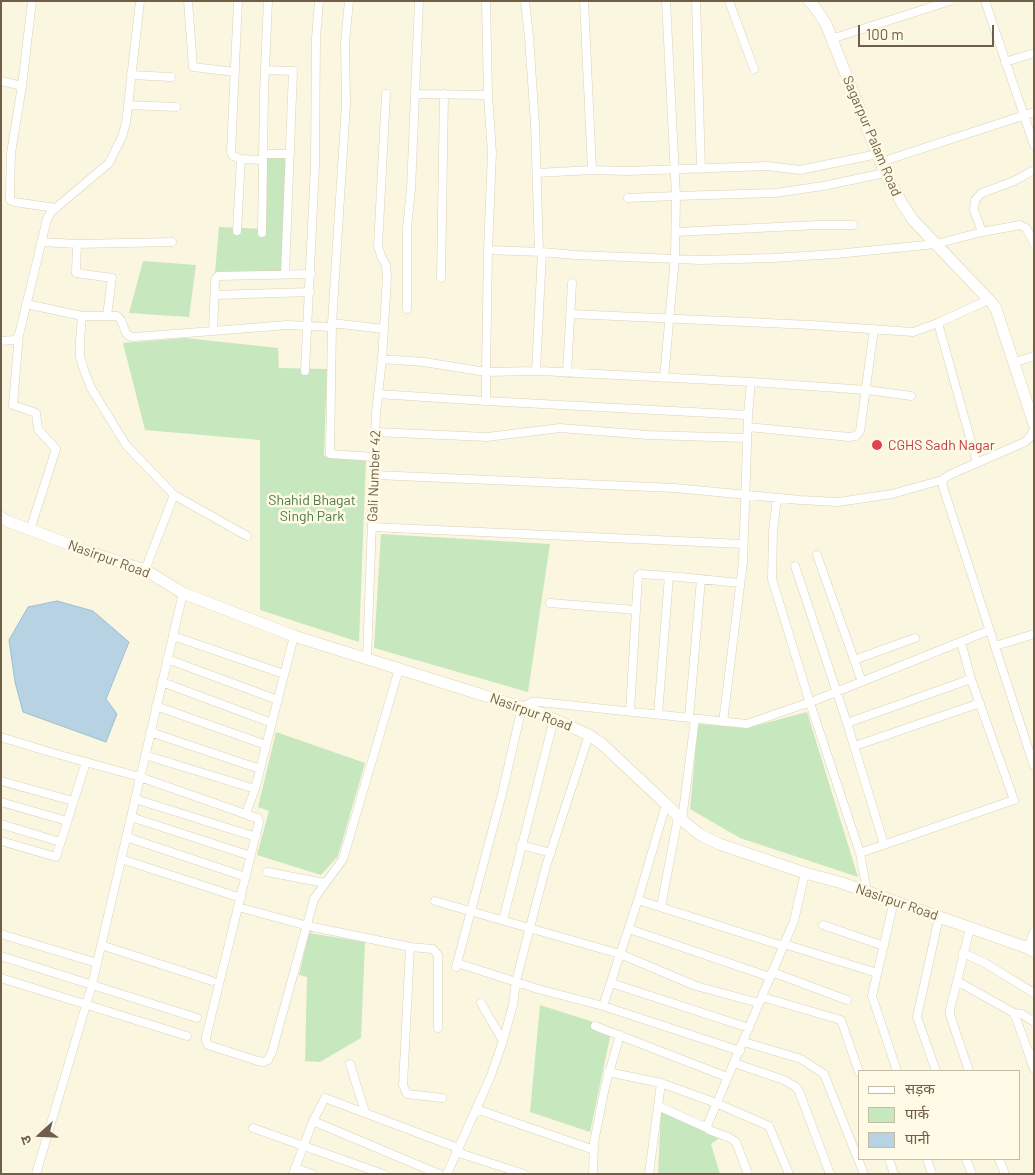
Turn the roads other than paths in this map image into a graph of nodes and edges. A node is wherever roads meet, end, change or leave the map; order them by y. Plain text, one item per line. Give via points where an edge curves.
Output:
1 (32, 1) edge
2 (140, 1) edge
3 (188, 1) edge
4 (238, 1) edge
5 (268, 1) edge
6 (319, 1) edge
7 (348, 1) edge
8 (419, 1) edge
9 (486, 1) edge
10 (525, 1) edge
11 (584, 1) edge
12 (666, 1) edge
13 (696, 1) edge
14 (729, 1) edge
15 (809, 1) edge
16 (950, 1) edge
17 (985, 1) edge
18 (831, 39) junction
19 (1034, 53) edge
20 (1005, 62) junction
21 (754, 69) dead end
22 (265, 70) junction
23 (235, 72) junction
24 (132, 75) junction
25 (171, 78) dead end
26 (1, 81) edge
27 (22, 86) junction
28 (386, 94) dead end
29 (415, 94) junction
30 (444, 94) junction
31 (488, 95) junction
32 (128, 106) junction
33 (176, 107) dead end
34 (1034, 112) edge
35 (1023, 115) junction
36 (1034, 145) edge
37 (1, 151) edge
38 (11, 152) junction
39 (290, 154) junction
40 (263, 157) junction
41 (241, 159) junction
42 (881, 163) junction
43 (675, 169) junction
44 (701, 169) junction
45 (592, 170) junction
46 (1034, 170) edge
47 (537, 173) junction
48 (1, 189) edge
49 (10, 190) junction
50 (676, 196) junction
51 (628, 198) dead end
52 (56, 208) junction
53 (854, 226) dead end
54 (238, 231) dead end
55 (676, 232) junction
56 (982, 232) junction
57 (262, 233) dead end
58 (42, 242) junction
59 (172, 242) dead end
60 (1034, 243) edge
61 (78, 244) junction
62 (936, 244) junction
63 (488, 250) junction
64 (540, 252) junction
65 (675, 259) junction
66 (285, 274) junction
67 (311, 274) junction
68 (441, 278) dead end
69 (572, 282) dead end
70 (310, 292) junction
71 (214, 295) junction
72 (988, 300) junction
73 (26, 304) junction
74 (407, 309) dead end
75 (571, 314) junction
76 (107, 315) junction
77 (82, 316) junction
78 (670, 319) junction
79 (938, 323) junction
80 (308, 325) junction
81 (332, 325) junction
82 (384, 329) junction
83 (874, 329) junction
84 (20, 332) junction
85 (213, 332) junction
86 (1, 341) edge
87 (1034, 356) edge
88 (382, 359) junction
89 (1014, 363) junction
90 (305, 371) dead end
91 (536, 371) junction
92 (486, 372) junction
93 (568, 372) junction
94 (664, 378) junction
95 (751, 382) junction
96 (867, 390) junction
97 (378, 394) junction
98 (911, 396) dead end
99 (486, 401) junction
100 (748, 415) junction
101 (1033, 424) edge
102 (748, 427) junction
103 (375, 432) junction
104 (747, 438) junction
105 (374, 457) junction
106 (977, 463) junction
107 (374, 475) junction
108 (942, 480) junction
109 (745, 494) junction
110 (174, 495) junction
111 (777, 498) junction
112 (1, 517) edge
113 (372, 527) junction
114 (30, 530) junction
115 (247, 536) dead end
116 (744, 544) junction
117 (817, 555) dead end
118 (795, 566) dead end
119 (145, 570) junction
120 (669, 576) junction
121 (701, 579) junction
122 (740, 582) junction
123 (183, 593) junction
124 (550, 603) dead end
125 (636, 610) junction
126 (990, 630) junction
127 (1034, 634) edge
128 (173, 636) junction
129 (294, 636) junction
130 (915, 638) dead end
131 (960, 642) junction
132 (996, 646) junction
133 (367, 658) junction
134 (168, 659) junction
135 (854, 660) junction
136 (399, 669) junction
137 (284, 674) junction
138 (971, 679) junction
139 (162, 682) junction
140 (862, 682) junction
141 (838, 692) junction
142 (278, 700) junction
143 (810, 703) junction
144 (980, 703) junction
145 (156, 706) junction
146 (522, 707) junction
147 (630, 711) junction
148 (658, 714) junction
149 (692, 718) junction
150 (554, 719) junction
151 (724, 722) junction
152 (272, 723) junction
153 (847, 723) junction
154 (150, 732) junction
155 (589, 735) junction
156 (1, 737) edge
157 (266, 745) junction
158 (855, 746) junction
159 (145, 755) junction
160 (86, 762) junction
161 (1034, 766) edge
162 (260, 769) junction
163 (140, 777) junction
164 (1, 781) edge
165 (255, 789) junction
166 (135, 799) junction
167 (73, 801) junction
168 (1, 802) edge
169 (666, 804) junction
170 (248, 815) junction
171 (131, 817) junction
172 (680, 819) junction
173 (67, 821) junction
174 (1, 824) edge
175 (126, 837) junction
176 (256, 837) junction
177 (1, 841) edge
178 (60, 842) junction
179 (884, 844) junction
180 (521, 845) junction
181 (551, 853) junction
182 (860, 853) junction
183 (251, 856) junction
184 (121, 858) junction
185 (268, 872) dead end
186 (805, 873) junction
187 (246, 877) junction
188 (325, 883) junction
189 (868, 892) junction
190 (241, 898) junction
191 (638, 900) junction
192 (434, 901) dead end
193 (894, 901) junction
194 (661, 906) junction
195 (238, 907) junction
196 (471, 911) junction
197 (939, 917) junction
198 (502, 920) junction
199 (823, 925) dead end
200 (308, 926) junction
201 (530, 928) junction
202 (970, 928) junction
203 (628, 929) junction
204 (1034, 932) edge
205 (1, 934) edge
206 (101, 945) junction
207 (784, 945) junction
208 (884, 946) junction
209 (410, 947) junction
210 (1031, 950) edge
211 (963, 953) junction
212 (620, 954) junction
213 (1, 956) edge
214 (97, 962) junction
215 (877, 973) junction
216 (771, 975) junction
217 (1, 978) edge
218 (212, 981) dead end
219 (516, 981) junction
220 (610, 982) junction
221 (957, 982) junction
222 (92, 986) junction
223 (1034, 993) edge
224 (760, 1000) junction
225 (847, 1000) dead end
226 (481, 1003) dead end
227 (87, 1004) junction
228 (603, 1006) junction
229 (1014, 1012) junction
230 (197, 1018) dead end
231 (1034, 1022) edge
232 (594, 1026) dead end
233 (438, 1028) dead end
234 (749, 1028) junction
235 (620, 1034) junction
236 (187, 1036) dead end
237 (502, 1041) junction
238 (744, 1042) junction
239 (740, 1051) junction
240 (1031, 1053) edge
241 (734, 1063) junction
242 (350, 1064) dead end
243 (1034, 1069) edge
244 (858, 1070) edge
245 (897, 1070) edge
246 (936, 1070) edge
247 (969, 1070) edge
248 (608, 1072) junction
249 (727, 1077) junction
250 (660, 1082) junction
251 (442, 1098) dead end
252 (716, 1103) junction
253 (658, 1106) junction
254 (476, 1109) junction
255 (365, 1112) junction
256 (313, 1121) junction
257 (253, 1128) dead end
258 (707, 1128) junction
259 (304, 1145) junction
260 (457, 1150) junction
261 (594, 1150) junction
262 (858, 1159) edge
263 (858, 1160) edge
264 (888, 1160) edge
265 (927, 1160) edge
266 (966, 1160) edge
267 (999, 1160) edge
268 (294, 1171) edge
269 (36, 1174) edge
270 (312, 1174) edge
271 (384, 1174) edge
272 (439, 1174) edge
273 (448, 1174) edge
274 (524, 1174) edge
275 (593, 1174) edge
276 (649, 1174) edge
277 (748, 1174) edge
278 (789, 1174) edge
279 (830, 1174) edge
280 (864, 1174) edge
281 (894, 1174) edge
282 (932, 1174) edge
283 (972, 1174) edge
284 (1004, 1174) edge

1 - 27 street
2 - 24 street
3 - 23 street via 193,68
4 - 23 street
5 - 22 street
6 - 67 street
7 - 81 street via 346,104
8 - 29 street
9 - 31 street
10 - 47 street
11 - 45 street
12 - 43 street
13 - 44 street
14 - 21 street
15 - 18 street, Sagarpur Palam Road via 821,15
16 - 18 street
17 - 20 street
18 - 42 street, Sagarpur Palam Road
19 - 20 street
20 - 35 street
22 - 39 street via 293,71
22 - 40 street
23 - 41 street via 231,152
24 - 25 street
24 - 32 street
26 - 27 street
27 - 38 street
28 - 82 street, Gali Number 42 via 378,246 387,270
29 - 30 street
29 - 74 street via 407,228
30 - 31 street
30 - 68 street
31 - 63 street via 492,153
32 - 33 street
32 - 52 street via 122,137 109,163
34 - 35 street
35 - 36 street
35 - 42 street
37 - 38 street
38 - 49 street
39 - 40 street
39 - 66 street
40 - 41 street
40 - 57 street
41 - 54 street
42 - 44 street via 800,170 773,166
42 - 50 street via 823,186 775,193
42 - 62 street, Sagarpur Palam Road via 908,214
43 - 44 street
43 - 45 street
43 - 50 street
45 - 47 street
46 - 56 street via 982,193 975,200 974,210
47 - 64 street
48 - 49 street
49 - 52 street via 10,200 14,202
50 - 51 street
50 - 55 street
52 - 58 street via 47,219
53 - 55 street
55 - 65 street
56 - 60 street via 1024,225
56 - 62 street
58 - 61 street
58 - 73 street
59 - 61 street
61 - 76 street via 76,273 112,278
62 - 65 street via 772,258
62 - 72 street, Sagarpur Palam Road
63 - 64 street
63 - 92 street
64 - 65 street
64 - 91 street
65 - 78 street
66 - 67 street
66 - 71 street via 218,276
67 - 70 street
69 - 75 street
70 - 71 street
70 - 80 street
71 - 85 street
72 - 79 street
72 - 89 street, Sagarpur Palam Road via 996,309
73 - 77 street
73 - 84 street
75 - 78 street
75 - 93 street
76 - 77 street
76 - 85 street via 120,317 126,333 134,337
77 - 110 street via 80,357 91,388 126,445
78 - 83 street
78 - 94 street
79 - 83 street via 913,332
79 - 106 street
80 - 81 street
80 - 85 street
80 - 90 street
81 - 82 street
81 - 105 street via 330,454
82 - 88 street, Gali Number 42
83 - 96 street
84 - 86 street via 15,340
84 - 114 street via 13,405 36,413 38,429 56,449
87 - 89 street
88 - 92 street
88 - 97 street, Gali Number 42
89 - 101 street, Sagarpur Palam Road
91 - 92 street
91 - 93 street
92 - 99 street
93 - 94 street
94 - 95 street
95 - 96 street
95 - 100 street
96 - 98 street
96 - 102 street via 860,430 853,437
97 - 99 street
97 - 103 street, Gali Number 42
99 - 100 street
100 - 102 street
101 - 106 street via 1030,437 1025,442
102 - 104 street
103 - 104 street via 487,437 560,428
103 - 105 street, Gali Number 42
104 - 109 street
105 - 107 street, Gali Number 42
106 - 108 street
107 - 109 street
107 - 113 street, Gali Number 42
108 - 111 street via 892,494 846,501
108 - 126 street
109 - 111 street
109 - 116 street
110 - 115 street
110 - 119 street
111 - 143 street via 772,579
112 - 114 street, Nasirpur Road
113 - 116 street
113 - 133 street, Gali Number 42
114 - 119 street, Nasirpur Road
116 - 122 street
117 - 135 street
118 - 141 street
119 - 123 street, Nasirpur Road
120 - 121 street
120 - 125 street via 638,575
120 - 148 street
121 - 122 street
121 - 149 street
122 - 151 street
123 - 128 street
123 - 129 street, Nasirpur Road
124 - 125 street
125 - 147 street
126 - 131 street
126 - 132 street
127 - 132 street
128 - 134 street
128 - 137 street
129 - 133 street, Nasirpur Road
129 - 137 street
130 - 135 street
131 - 138 street
131 - 140 street
132 - 161 street
133 - 136 street, Nasirpur Road
134 - 139 street
134 - 142 street
135 - 140 street
136 - 146 street, Nasirpur Road
136 - 188 street via 348,845 343,859
137 - 142 street
138 - 144 street
138 - 153 street
139 - 145 street
139 - 152 street
140 - 141 street
141 - 143 street
141 - 153 street
142 - 152 street
143 - 151 street via 747,724
143 - 182 street
144 - 158 street
144 - 179 street via 1014,800
145 - 154 street
145 - 157 street
146 - 147 street via 539,702
146 - 150 street, Nasirpur Road
146 - 196 street
147 - 148 street
148 - 149 street
149 - 151 street
149 - 172 street
150 - 155 street, Nasirpur Road
150 - 180 street
152 - 157 street
153 - 158 street
154 - 159 street
154 - 162 street
155 - 169 street, Nasirpur Road
155 - 181 street
156 - 160 street
157 - 162 street
158 - 179 street
159 - 163 street
159 - 165 street
160 - 163 street
160 - 167 street
162 - 165 street
163 - 166 street
163 - 170 street
164 - 167 street
165 - 170 street
166 - 171 street
166 - 176 street
167 - 173 street
168 - 173 street
169 - 172 street, Nasirpur Road
169 - 191 street
170 - 176 street via 259,819
171 - 175 street
171 - 183 street
172 - 186 street, Nasirpur Road via 719,844
172 - 194 street
173 - 178 street
174 - 178 street
175 - 184 street
175 - 187 street
176 - 183 street
177 - 178 street via 56,857
179 - 182 street
180 - 181 street
180 - 198 street
181 - 201 street
182 - 189 street
183 - 187 street
184 - 190 street
184 - 206 street
185 - 188 street
186 - 189 street, Nasirpur Road
186 - 207 street via 794,921
187 - 190 street
188 - 200 street via 314,899
189 - 193 street, Nasirpur Road
190 - 195 street
191 - 194 street
191 - 203 street
192 - 196 street
193 - 197 street, Nasirpur Road
193 - 208 street
194 - 207 street
195 - 200 street
195 - 200 street via 206,1042 258,1061 268,1060 272,1052
196 - 198 street
196 - 219 street via 457,965
197 - 202 street, Nasirpur Road
197 - 246 street via 917,1013
198 - 201 street
199 - 208 street
200 - 209 street
201 - 212 street
201 - 219 street
202 - 210 street, Nasirpur Road
202 - 211 street
203 - 212 street
203 - 216 street
204 - 210 street
205 - 214 street
206 - 214 street
206 - 218 street
207 - 215 street
207 - 216 street
208 - 215 street
209 - 233 street via 432,949 438,955
209 - 251 street via 403,1085 407,1094
211 - 221 street
211 - 223 street
212 - 220 street
212 - 224 street via 696,986
213 - 222 street
214 - 222 street
215 - 245 street via 872,1000
216 - 224 street
216 - 225 street
217 - 227 street
219 - 228 street
219 - 237 street
220 - 228 street
220 - 234 street
221 - 229 street
221 - 247 street via 950,1015
222 - 227 street
222 - 230 street
224 - 234 street
224 - 244 street via 841,1020
226 - 237 street
227 - 236 street
227 - 269 street
228 - 239 street
229 - 231 street
229 - 240 street
232 - 235 street
234 - 238 street
235 - 248 street
235 - 249 street
237 - 254 street
238 - 239 street
238 - 262 street via 801,1059 824,1074
239 - 241 street
240 - 243 street
241 - 249 street
241 - 279 street via 796,1087
242 - 255 street
248 - 250 street
248 - 261 street
249 - 252 street
250 - 252 street
250 - 253 street
252 - 258 street
252 - 278 street via 769,1126
253 - 258 street
253 - 276 street
254 - 260 street
254 - 261 street
255 - 256 street via 325,1098
255 - 260 street
256 - 259 street
256 - 272 street
257 - 259 street
258 - 277 street via 736,1142
259 - 268 street
259 - 271 street
260 - 273 street
260 - 274 street
261 - 275 street
263 - 280 street
264 - 281 street
265 - 282 street
266 - 283 street
267 - 284 street
268 - 270 street

